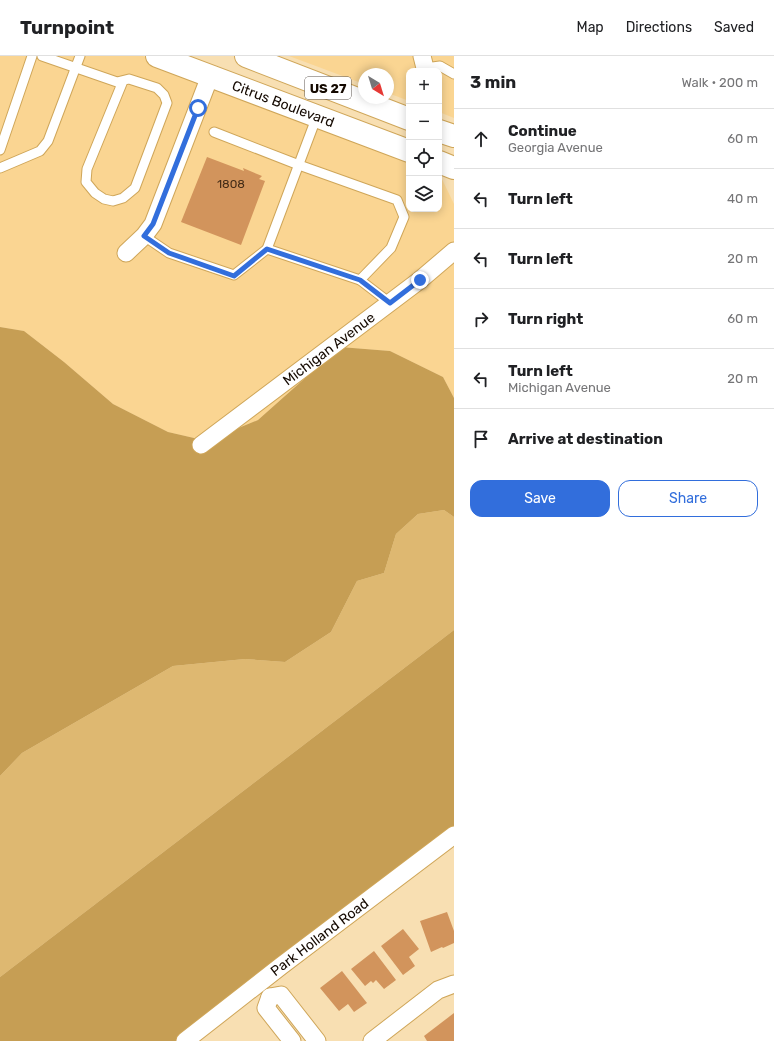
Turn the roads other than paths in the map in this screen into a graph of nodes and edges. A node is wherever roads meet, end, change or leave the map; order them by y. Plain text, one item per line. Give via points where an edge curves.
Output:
1 (32, 56) edge
2 (42, 56) edge
3 (80, 56) edge
4 (157, 56) edge
5 (246, 56) edge
6 (424, 62) edge
7 (75, 68) junction
8 (454, 74) edge
9 (210, 76) junction
10 (123, 81) junction
11 (317, 116) junction
12 (406, 118) edge
13 (442, 131) edge
14 (214, 132) dead end
15 (454, 136) edge
16 (0, 150) edge
17 (406, 150) edge
18 (442, 163) edge
19 (299, 165) junction
20 (0, 168) edge
21 (454, 168) edge
22 (144, 236) junction
23 (267, 249) junction
24 (454, 251) edge
25 (126, 253) dead end
26 (360, 280) junction
27 (390, 303) junction
28 (201, 444) dead end
29 (454, 835) edge
30 (454, 984) edge
31 (265, 990) junction
32 (186, 1041) edge
33 (292, 1041) edge
34 (317, 1041) edge
35 (372, 1041) edge

1 - 16 lane
2 - 7 lane
3 - 7 lane
4 - 9 highway, Citrus Boulevard / US 27
5 - 12 highway, Citrus Boulevard / US 27
6 - 8 lane via 440,66
7 - 10 lane via 117,82
7 - 20 lane via 48,141 40,151
9 - 11 highway, Citrus Boulevard / US 27
9 - 22 street via 153,224
10 - 10 lane via 87,169 86,182 95,193 113,201 123,198 135,188 167,103 157,88 129,79
11 - 17 highway, Citrus Boulevard / US 27
11 - 19 lane
13 - 15 highway
14 - 19 lane
18 - 21 highway
19 - 23 lane
19 - 26 lane via 397,200 404,217 391,248
22 - 23 lane via 169,253 234,276
22 - 25 street
23 - 26 lane
24 - 27 street, Michigan Avenue
26 - 27 lane
27 - 28 street, Michigan Avenue
29 - 31 street, Park Holland Road
30 - 35 street via 438,990
31 - 32 street, Park Holland Road
31 - 33 street via 266,1008
31 - 34 street via 281,995

